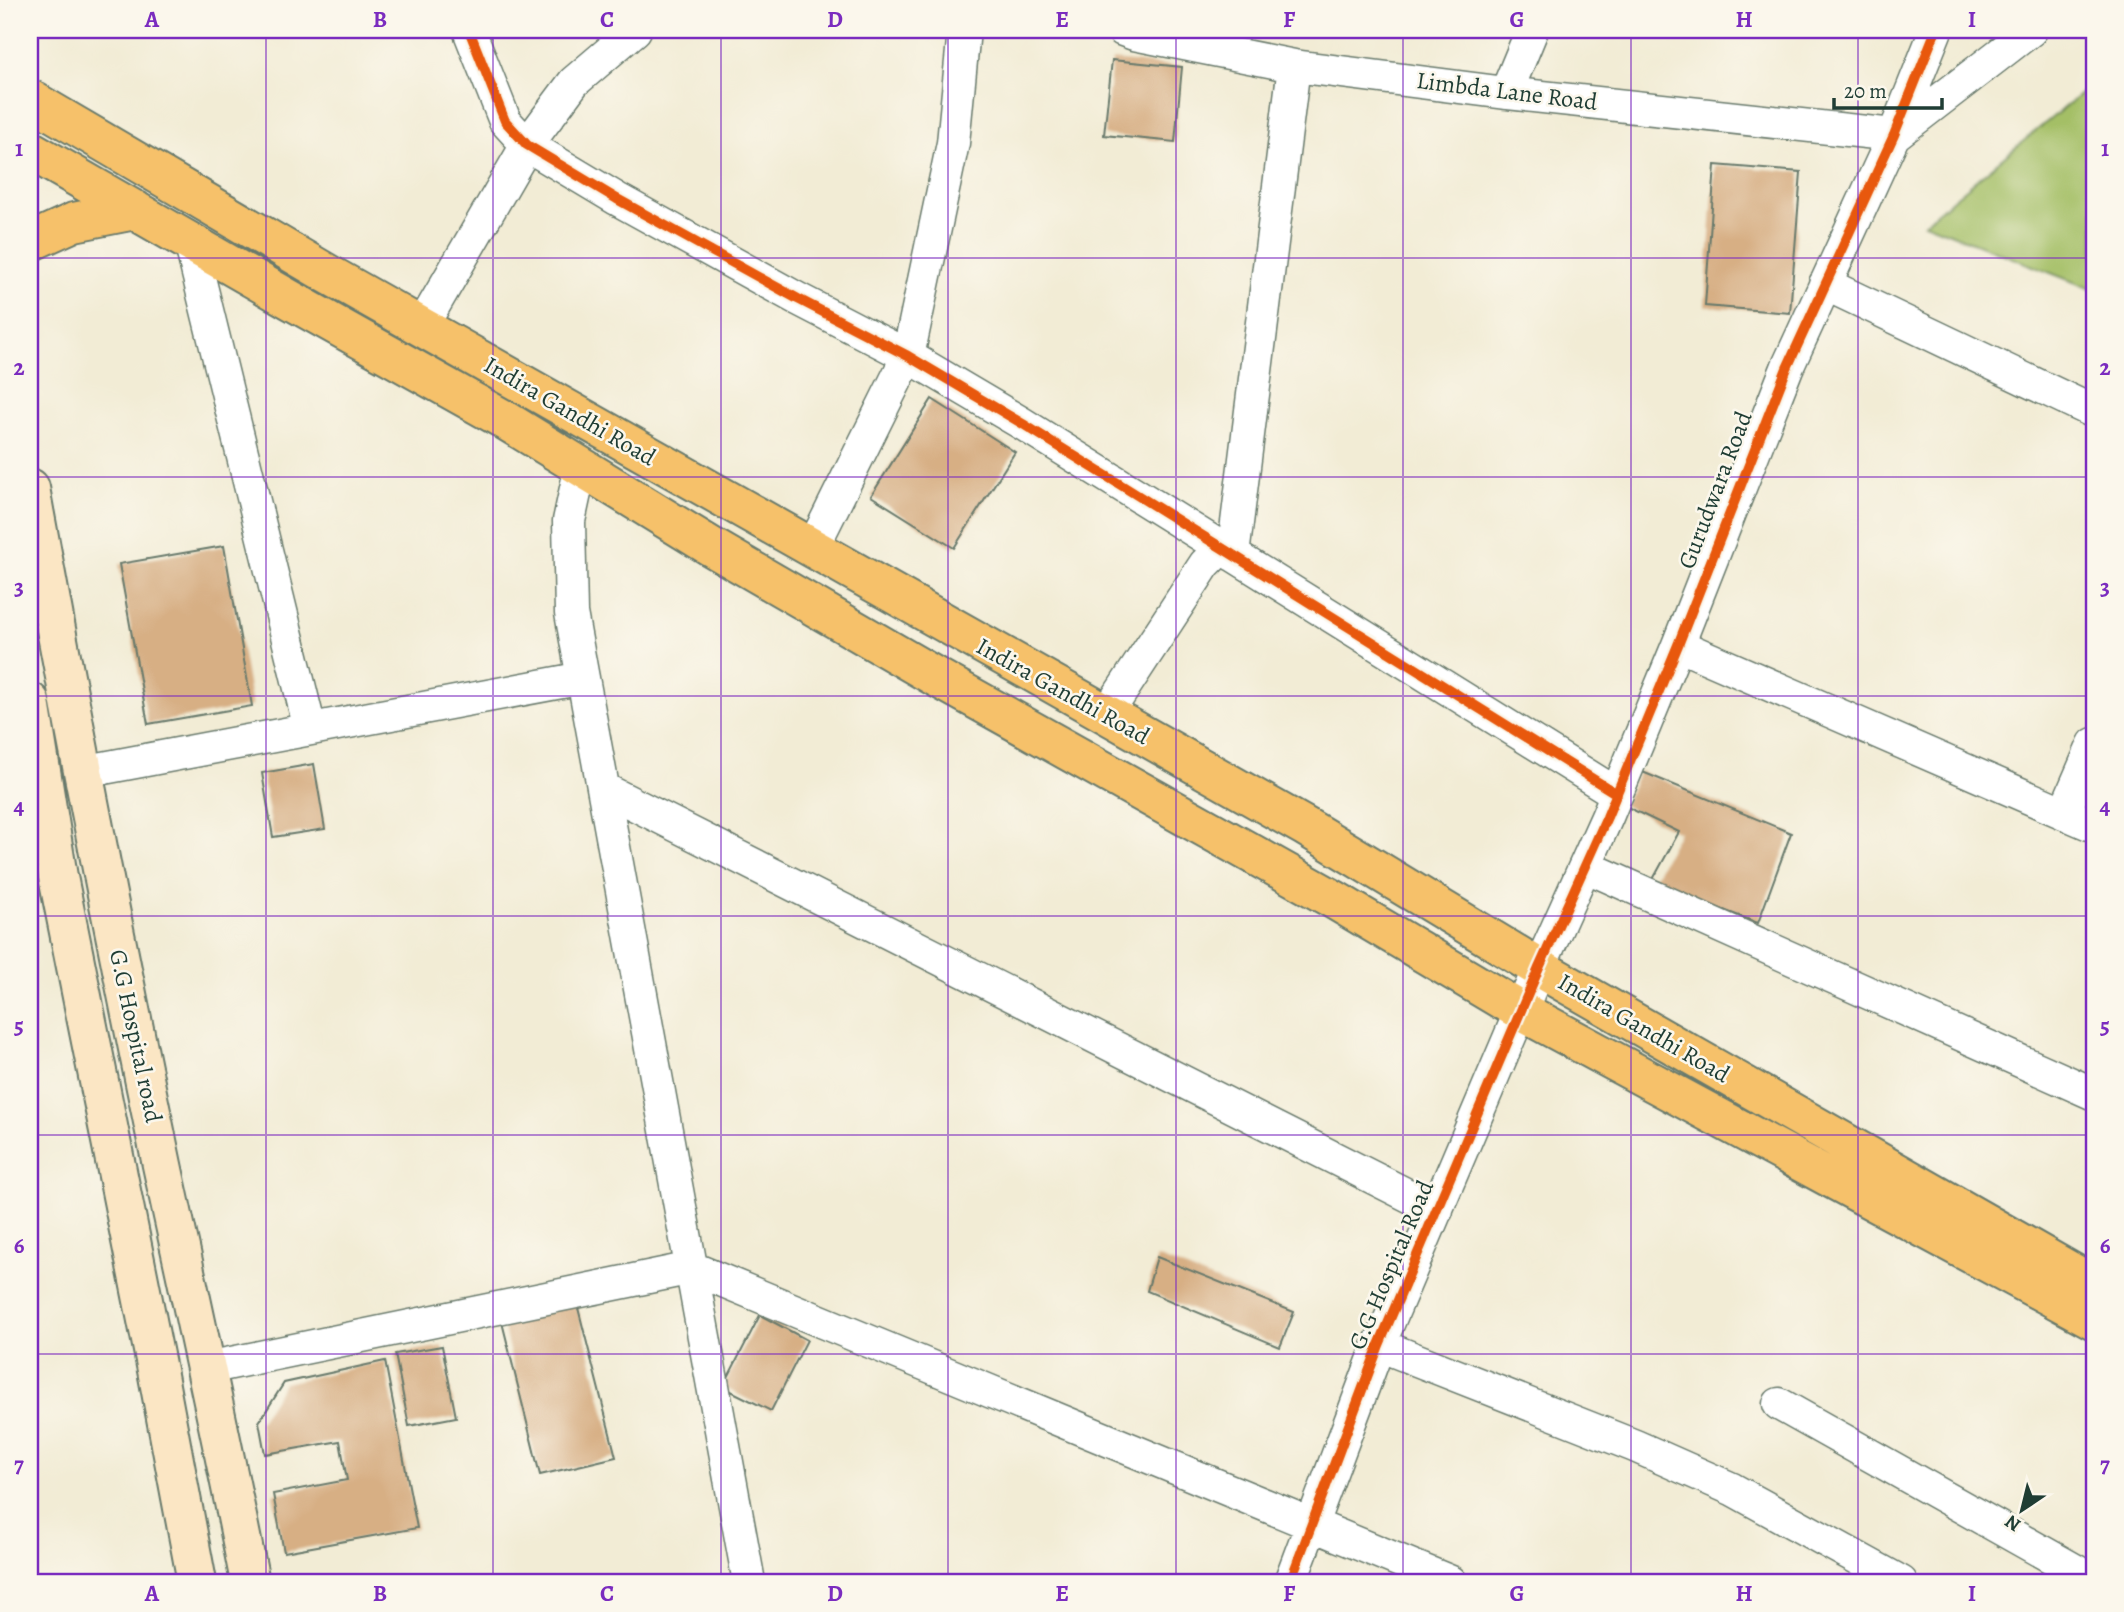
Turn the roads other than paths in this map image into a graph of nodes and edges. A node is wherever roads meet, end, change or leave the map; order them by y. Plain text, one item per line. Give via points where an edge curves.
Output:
1 (469, 30) edge
2 (635, 30) edge
3 (964, 30) edge
4 (1532, 30) edge
5 (1936, 30) edge
6 (2031, 30) edge
7 (1131, 31) edge
8 (1294, 66) junction
9 (1506, 93) junction
10 (30, 99) edge
11 (1895, 135) junction
12 (527, 145) junction
13 (30, 150) edge
14 (135, 210) junction
15 (190, 241) junction
16 (30, 242) edge
17 (1825, 284) junction
18 (422, 326) junction
19 (908, 356) junction
20 (2094, 412) edge
21 (581, 465) junction
22 (30, 488) edge
23 (812, 549) junction
24 (1227, 552) junction
25 (1678, 645) junction
26 (583, 678) junction
27 (30, 702) edge
28 (1106, 715) junction
29 (310, 729) junction
30 (2094, 744) edge
31 (82, 772) junction
32 (604, 789) junction
33 (1617, 794) junction
34 (2064, 813) junction
35 (2094, 826) edge
36 (1585, 866) junction
37 (101, 867) junction
38 (58, 877) junction
39 (1539, 968) junction
40 (1521, 1012) junction
41 (2094, 1094) edge
42 (1437, 1210) junction
43 (692, 1268) junction
44 (2094, 1285) edge
45 (2094, 1320) edge
46 (1379, 1345) junction
47 (207, 1368) junction
48 (1779, 1404) dead end
49 (1312, 1525) junction
50 (2094, 1581) edge
51 (197, 1582) edge
52 (250, 1582) edge
53 (749, 1582) edge
54 (1290, 1582) edge
55 (1451, 1582) edge
56 (1901, 1582) edge

1 - 12 street via 505,121
2 - 12 street via 574,82
3 - 19 street via 953,143
4 - 9 street
5 - 11 street, Gurudwara Road
6 - 11 street
7 - 8 street, Limbda Lane Road
8 - 9 street, Limbda Lane Road
8 - 24 street
9 - 11 street, Limbda Lane Road
10 - 18 main road, Indira Gandhi Road
11 - 17 street, Gurudwara Road
12 - 18 street
12 - 19 street via 617,199
13 - 14 main road, Indira Gandhi Road
14 - 15 main road, Indira Gandhi Road
14 - 16 main road via 74,222
15 - 21 main road, Indira Gandhi Road
15 - 29 street
17 - 20 street
17 - 25 street, Gurudwara Road via 1759,435
18 - 23 main road, Indira Gandhi Road
19 - 23 street
19 - 24 street
21 - 26 street via 569,521 571,613
21 - 40 main road, Indira Gandhi Road via 709,546 1333,899
22 - 31 main road, G.G Hospital road
23 - 28 main road, Indira Gandhi Road
24 - 28 street via 1205,564
24 - 33 street
25 - 33 street, Gurudwara Road
25 - 34 street
26 - 29 street
26 - 32 street
27 - 38 main road, G.G Hospital road
28 - 39 main road, Indira Gandhi Road via 1306,827
29 - 31 street
30 - 34 street
31 - 37 main road, G.G Hospital road
32 - 42 street
32 - 43 street
33 - 36 street, Gurudwara Road
34 - 35 street
36 - 39 street, Gurudwara Road
36 - 41 street
37 - 38 main road
37 - 47 main road, G.G Hospital road
38 - 51 main road, G.G Hospital road
39 - 40 street, G.G Hospital Road
39 - 44 main road, Indira Gandhi Road
40 - 42 street, G.G Hospital Road
40 - 45 main road, Indira Gandhi Road
42 - 46 street, G.G Hospital Road
43 - 47 street
43 - 49 street
43 - 53 street
46 - 49 street, G.G Hospital Road
46 - 56 street via 1732,1489
47 - 52 main road, G.G Hospital road
48 - 50 street
49 - 54 street, G.G Hospital Road
49 - 55 street

